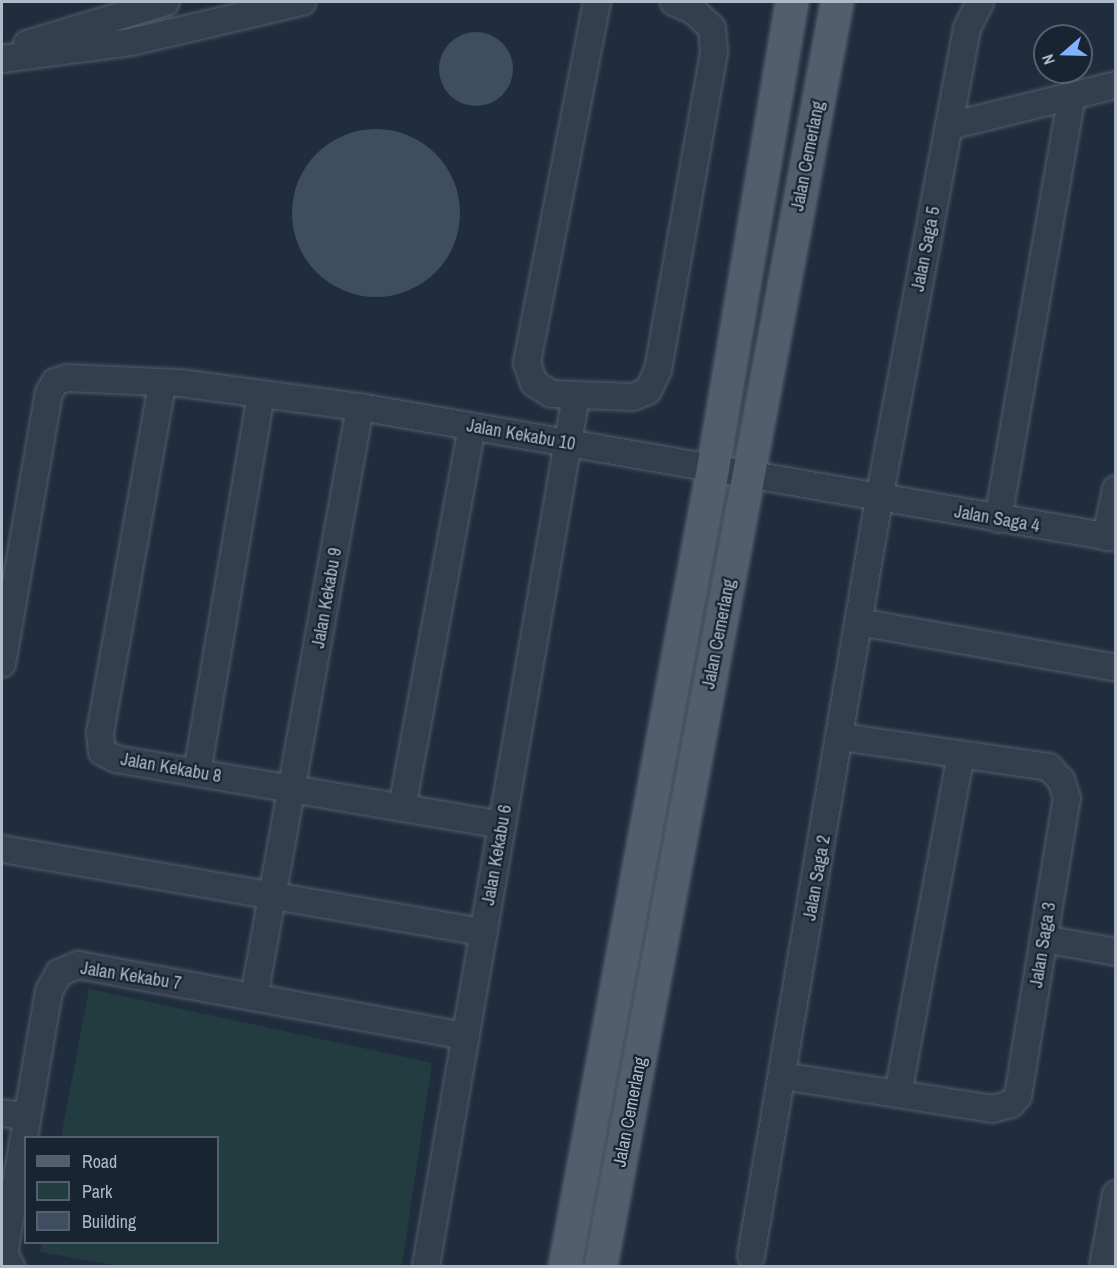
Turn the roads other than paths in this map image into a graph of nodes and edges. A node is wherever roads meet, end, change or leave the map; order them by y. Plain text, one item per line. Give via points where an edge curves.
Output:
1 (166, 2) edge
2 (302, 2) edge
3 (597, 2) edge
4 (674, 2) edge
5 (792, 2) edge
6 (837, 2) edge
7 (980, 2) edge
8 (2, 53) edge
9 (2, 59) edge
10 (1116, 85) edge
11 (1072, 96) junction
12 (950, 126) junction
13 (162, 385) junction
14 (261, 394) junction
15 (576, 396) junction
16 (360, 407) junction
17 (472, 426) junction
18 (568, 444) junction
19 (713, 469) junction
20 (748, 476) junction
21 (1116, 489) edge
22 (879, 499) junction
23 (998, 519) junction
24 (1111, 537) edge
25 (859, 622) junction
26 (2, 664) edge
27 (1116, 668) edge
28 (841, 737) junction
29 (961, 755) junction
30 (197, 773) junction
31 (294, 790) junction
32 (402, 808) junction
33 (502, 825) junction
34 (2, 849) edge
35 (272, 895) junction
36 (484, 932) junction
37 (1044, 939) junction
38 (1116, 952) edge
39 (255, 997) junction
40 (466, 1036) junction
41 (782, 1076) junction
42 (898, 1094) junction
43 (2, 1113) edge
44 (27, 1117) junction
45 (1116, 1194) edge
46 (752, 1256) dead end
47 (11, 1266) edge
48 (426, 1266) edge
49 (566, 1266) edge
50 (601, 1266) edge
51 (1103, 1266) edge

1 - 8 street
2 - 9 street via 131,42
3 - 15 street via 527,363 534,383 551,394
4 - 15 street via 694,11 712,28 714,51 658,370 648,391 633,397
5 - 19 main road, Jalan Cemerlang
6 - 20 main road, Jalan Cemerlang
7 - 12 street, Jalan Saga 5 via 967,28
10 - 11 street
11 - 12 street
11 - 23 street
12 - 22 street, Jalan Saga 5
13 - 14 street, Jalan Kekabu 10
13 - 26 street, Jalan Kekabu 10 via 67,378 55,382 49,393
13 - 30 street, Jalan Kekabu 8 via 100,733 102,752 116,759
14 - 16 street, Jalan Kekabu 10
14 - 30 street
15 - 18 street, Jalan Kekabu 6
16 - 17 street, Jalan Kekabu 10
16 - 31 street, Jalan Kekabu 9
17 - 18 street, Jalan Kekabu 10
17 - 32 street
18 - 19 street, Jalan Kekabu 10
18 - 33 street, Jalan Kekabu 6
19 - 20 street, Jalan Kekabu 10
19 - 49 main road, Jalan Cemerlang
20 - 22 street, Jalan Kekabu 10
20 - 50 main road, Jalan Cemerlang
21 - 24 street
22 - 23 street, Jalan Saga 4
22 - 25 street, Jalan Saga 2
23 - 24 street, Jalan Saga 4
25 - 27 street
25 - 28 street, Jalan Saga 2
28 - 29 street, Jalan Saga 3
28 - 41 street, Jalan Saga 2
29 - 37 street, Jalan Saga 3 via 1049,767 1061,780 1067,798
29 - 42 street
30 - 31 street, Jalan Kekabu 8
31 - 32 street, Jalan Kekabu 8
31 - 35 street, Jalan Kekabu 9
32 - 33 street, Jalan Kekabu 8
33 - 36 street, Jalan Kekabu 6
34 - 35 street
35 - 36 street
35 - 39 street, Jalan Kekabu 9
36 - 40 street, Jalan Kekabu 6
37 - 38 street
37 - 42 street, Jalan Saga 3 via 1018,1096 1011,1104 992,1109
39 - 40 street, Jalan Kekabu 7
39 - 44 street, Jalan Kekabu 7 via 78,965 59,972 49,991
40 - 48 street, Jalan Kekabu 6
41 - 42 street, Jalan Saga 3
41 - 46 street, Jalan Saga 2
43 - 44 street
44 - 47 street, Jalan Kekabu 7 via 4,1254
45 - 51 street

